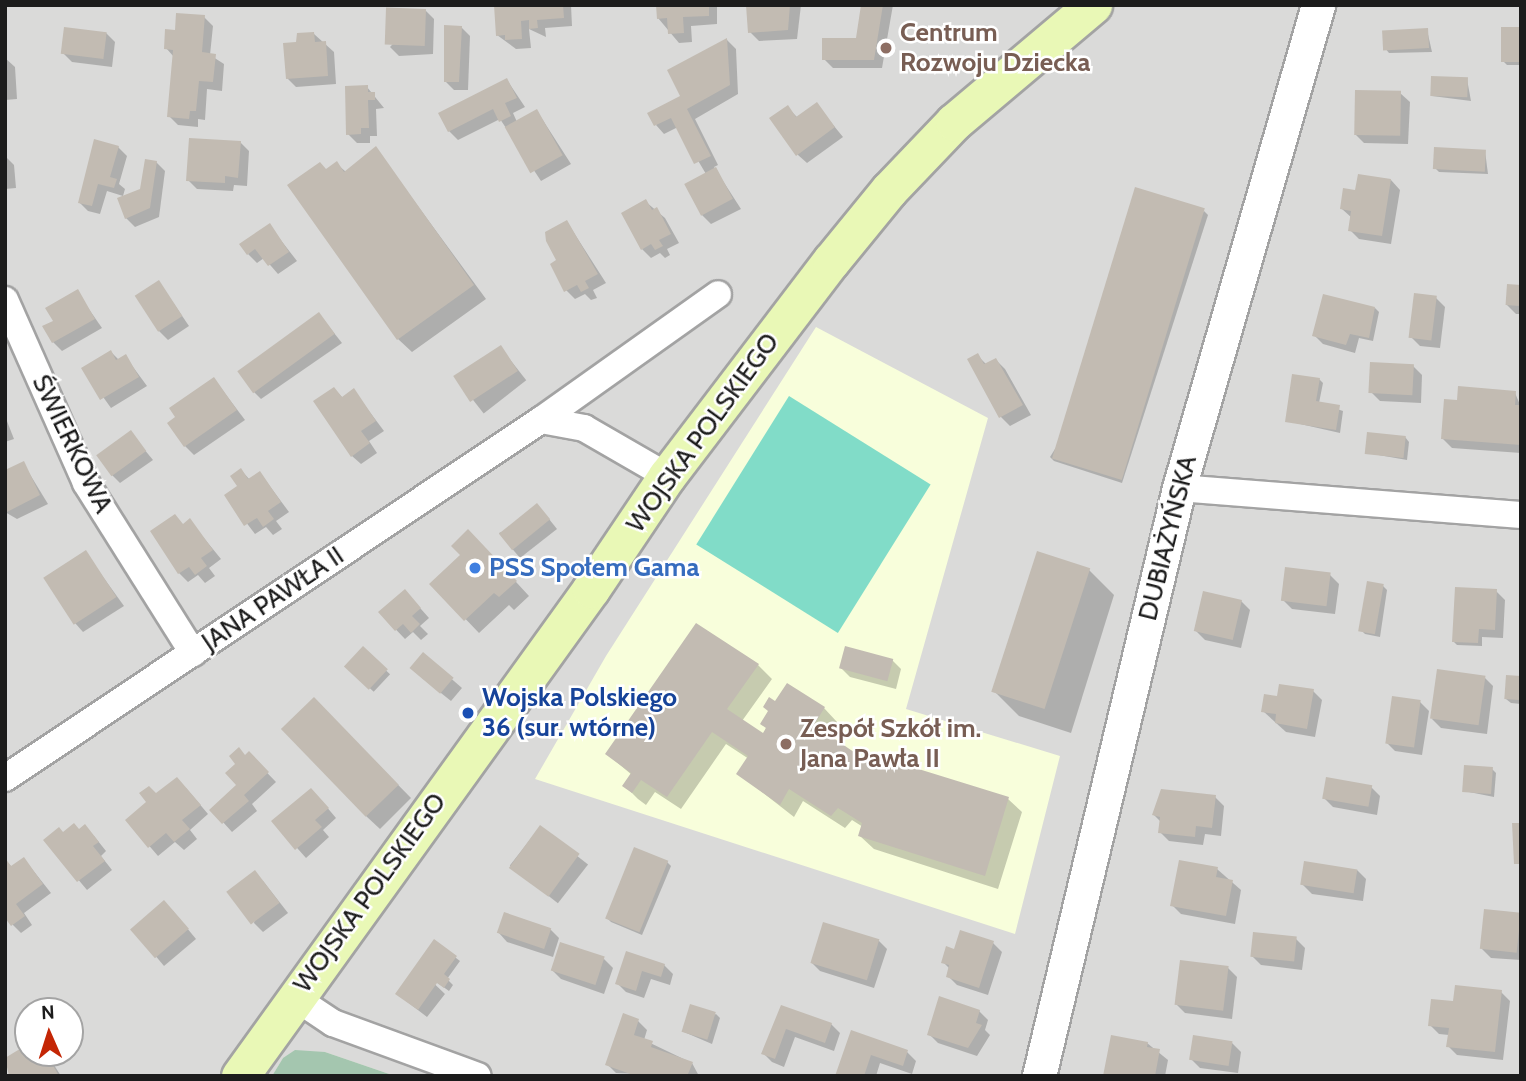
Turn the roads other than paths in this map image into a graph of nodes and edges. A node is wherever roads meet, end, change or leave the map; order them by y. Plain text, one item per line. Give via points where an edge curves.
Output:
1 (1318, 5) edge
2 (1088, 7) edge
3 (718, 294) dead end
4 (5, 300) edge
5 (541, 421) junction
6 (667, 476) junction
7 (1179, 488) junction
8 (1521, 515) edge
9 (193, 653) junction
10 (5, 778) edge
11 (294, 997) junction
12 (240, 1076) edge
13 (478, 1076) edge
14 (1039, 1076) edge

1 - 7 street, DUBIAŻYŃSKA
2 - 6 main road, WOJSKA POLSKIEGO via 963,114 889,190
3 - 5 street, JANA PAWŁA II
4 - 9 street, ŚWIERKOWA via 86,483
5 - 6 street via 584,428
5 - 9 street, JANA PAWŁA II
6 - 11 main road, WOJSKA POLSKIEGO via 592,589
7 - 8 street
7 - 14 street, DUBIAŻYŃSKA
9 - 10 street, JANA PAWŁA II
11 - 12 main road, WOJSKA POLSKIEGO
11 - 13 street via 333,1023

